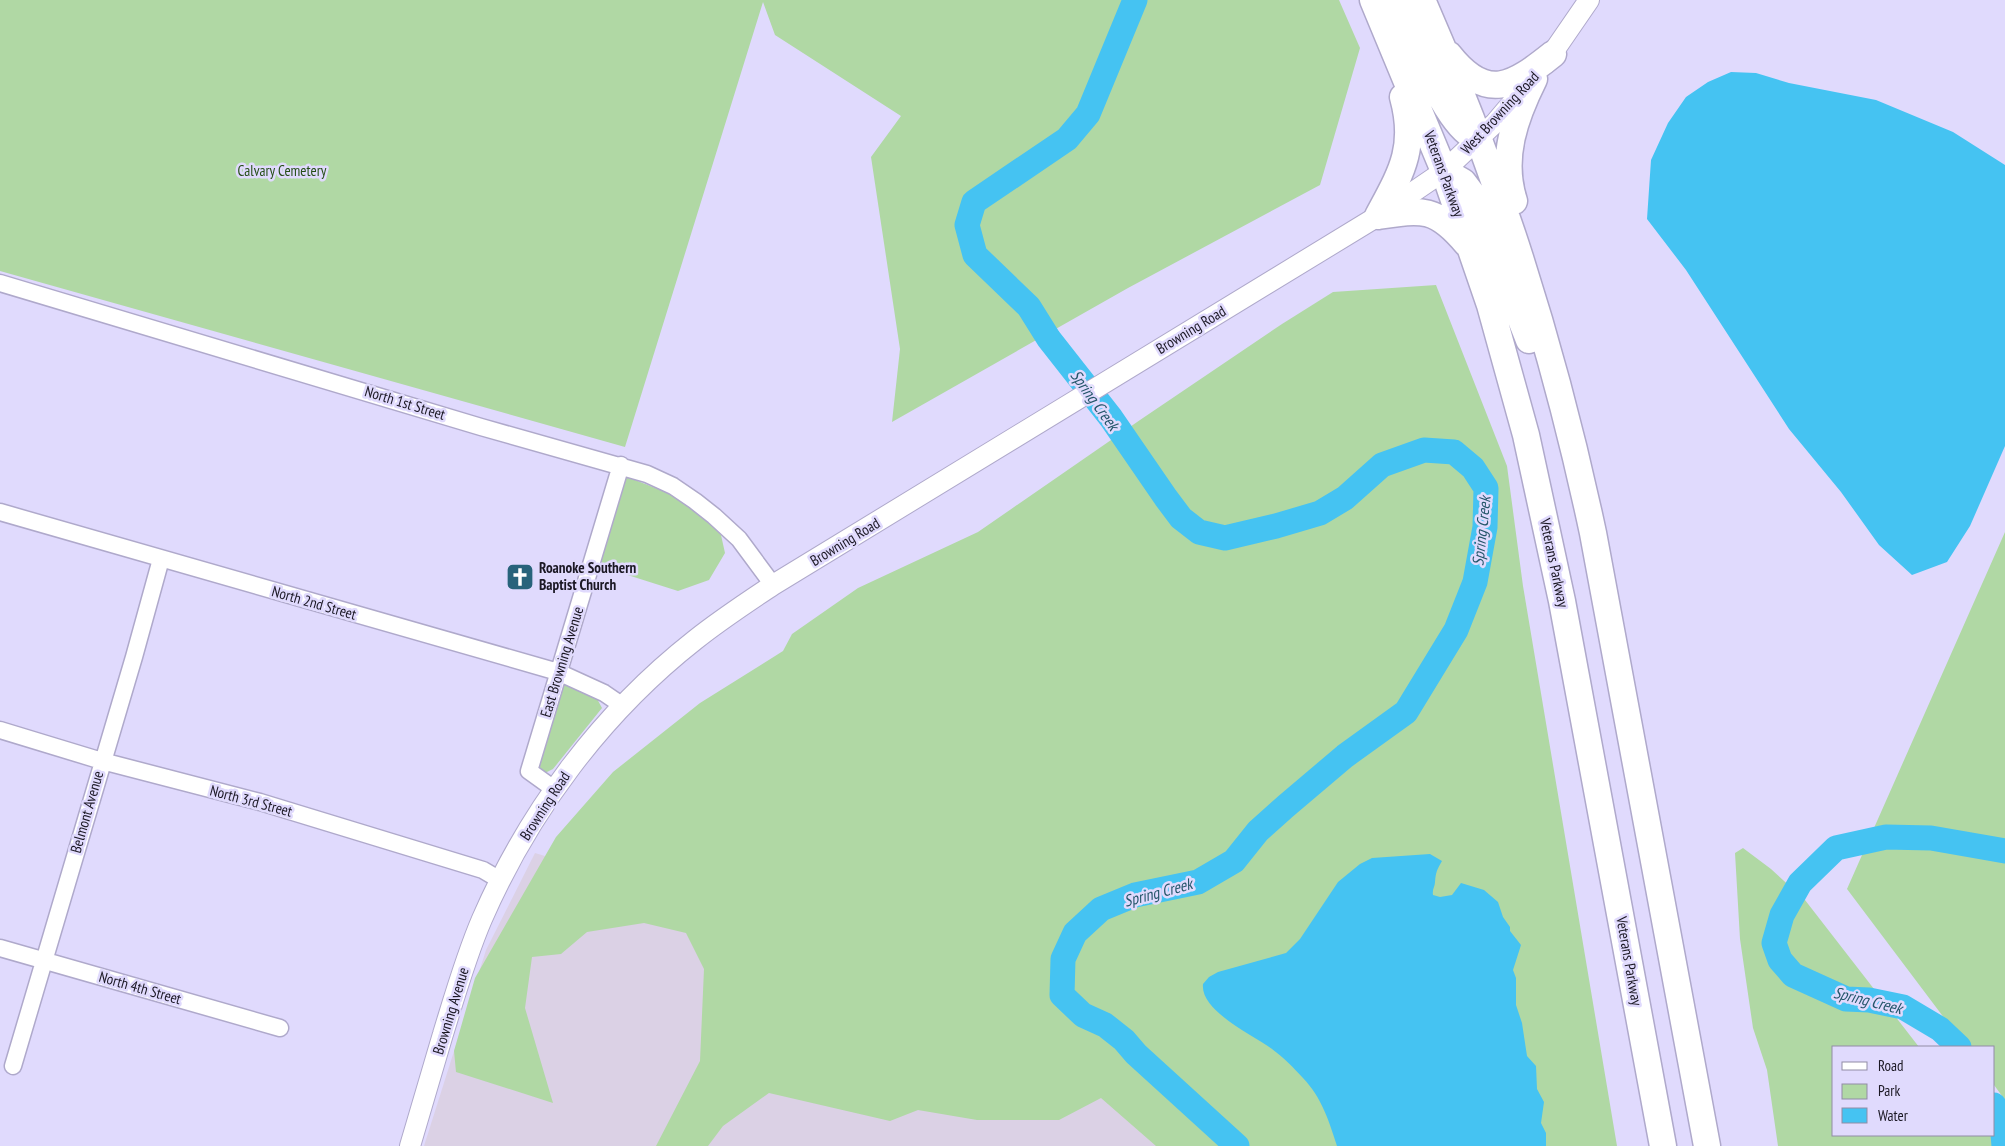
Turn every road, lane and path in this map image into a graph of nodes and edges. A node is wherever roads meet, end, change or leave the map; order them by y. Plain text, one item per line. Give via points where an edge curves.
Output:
1 (1362, 0) edge
2 (1373, 0) edge
3 (1396, 0) edge
4 (1422, 0) edge
5 (1589, 0) edge
6 (1443, 47) junction
7 (1553, 54) junction
8 (1534, 79) junction
9 (1478, 138) junction
10 (1444, 170) junction
11 (1378, 216) junction
12 (1470, 247) junction
13 (0, 283) edge
14 (1264, 286) joint
15 (1545, 343) junction
16 (621, 465) junction
17 (0, 512) edge
18 (1594, 533) junction
19 (161, 559) junction
20 (772, 586) junction
21 (558, 672) junction
22 (623, 706) junction
23 (0, 730) edge
24 (102, 761) junction
25 (554, 789) junction
26 (500, 880) junction
27 (0, 948) edge
28 (44, 961) junction
29 (280, 1028) dead end
30 (13, 1066) dead end
31 (1661, 1135) edge
32 (1706, 1140) edge
33 (410, 1146) edge

1 - 11 highway via 1403,97 1409,119 1403,166
2 - 10 highway, Veterans Parkway
3 - 9 highway via 1445,106 1469,134
4 - 6 highway
5 - 7 street, West Browning Road
6 - 7 highway via 1467,74 1492,85 1512,82 1528,74
6 - 9 highway
7 - 8 street, West Browning Road
8 - 9 street, West Browning Road
8 - 15 highway via 1520,107 1511,137 1508,175 1550,313
9 - 10 street, West Browning Road
9 - 15 highway via 1518,250
10 - 11 street, West Browning Road
10 - 12 highway, Veterans Parkway
10 - 18 highway via 1463,182 1472,194 1487,229
11 - 12 highway via 1415,211 1436,215 1455,229
11 - 14 street, West Browning Road
12 - 31 highway, Veterans Parkway via 1508,366 1549,538
13 - 16 street, North 1st Street via 481,427
14 - 20 street, Browning Road
15 - 18 highway via 1566,414
16 - 20 street, North 1st Street via 673,486 695,500 739,538
16 - 21 street, East Browning Avenue
17 - 19 street, North 2nd Street
18 - 32 highway
19 - 21 street, North 2nd Street
19 - 24 street, Belmont Avenue
20 - 22 street, Browning Road via 695,640
21 - 22 street, North 2nd Street via 604,693
21 - 25 street, East Browning Avenue via 529,771
22 - 25 street, Browning Road via 588,744
23 - 24 street, North 3rd Street
24 - 26 street, North 3rd Street via 260,802 483,870
24 - 28 street, Belmont Avenue
25 - 26 street, Browning Road
26 - 33 street, Browning Avenue via 461,976
27 - 28 street, North 4th Street
28 - 29 street, North 4th Street
28 - 30 street, Belmont Avenue

